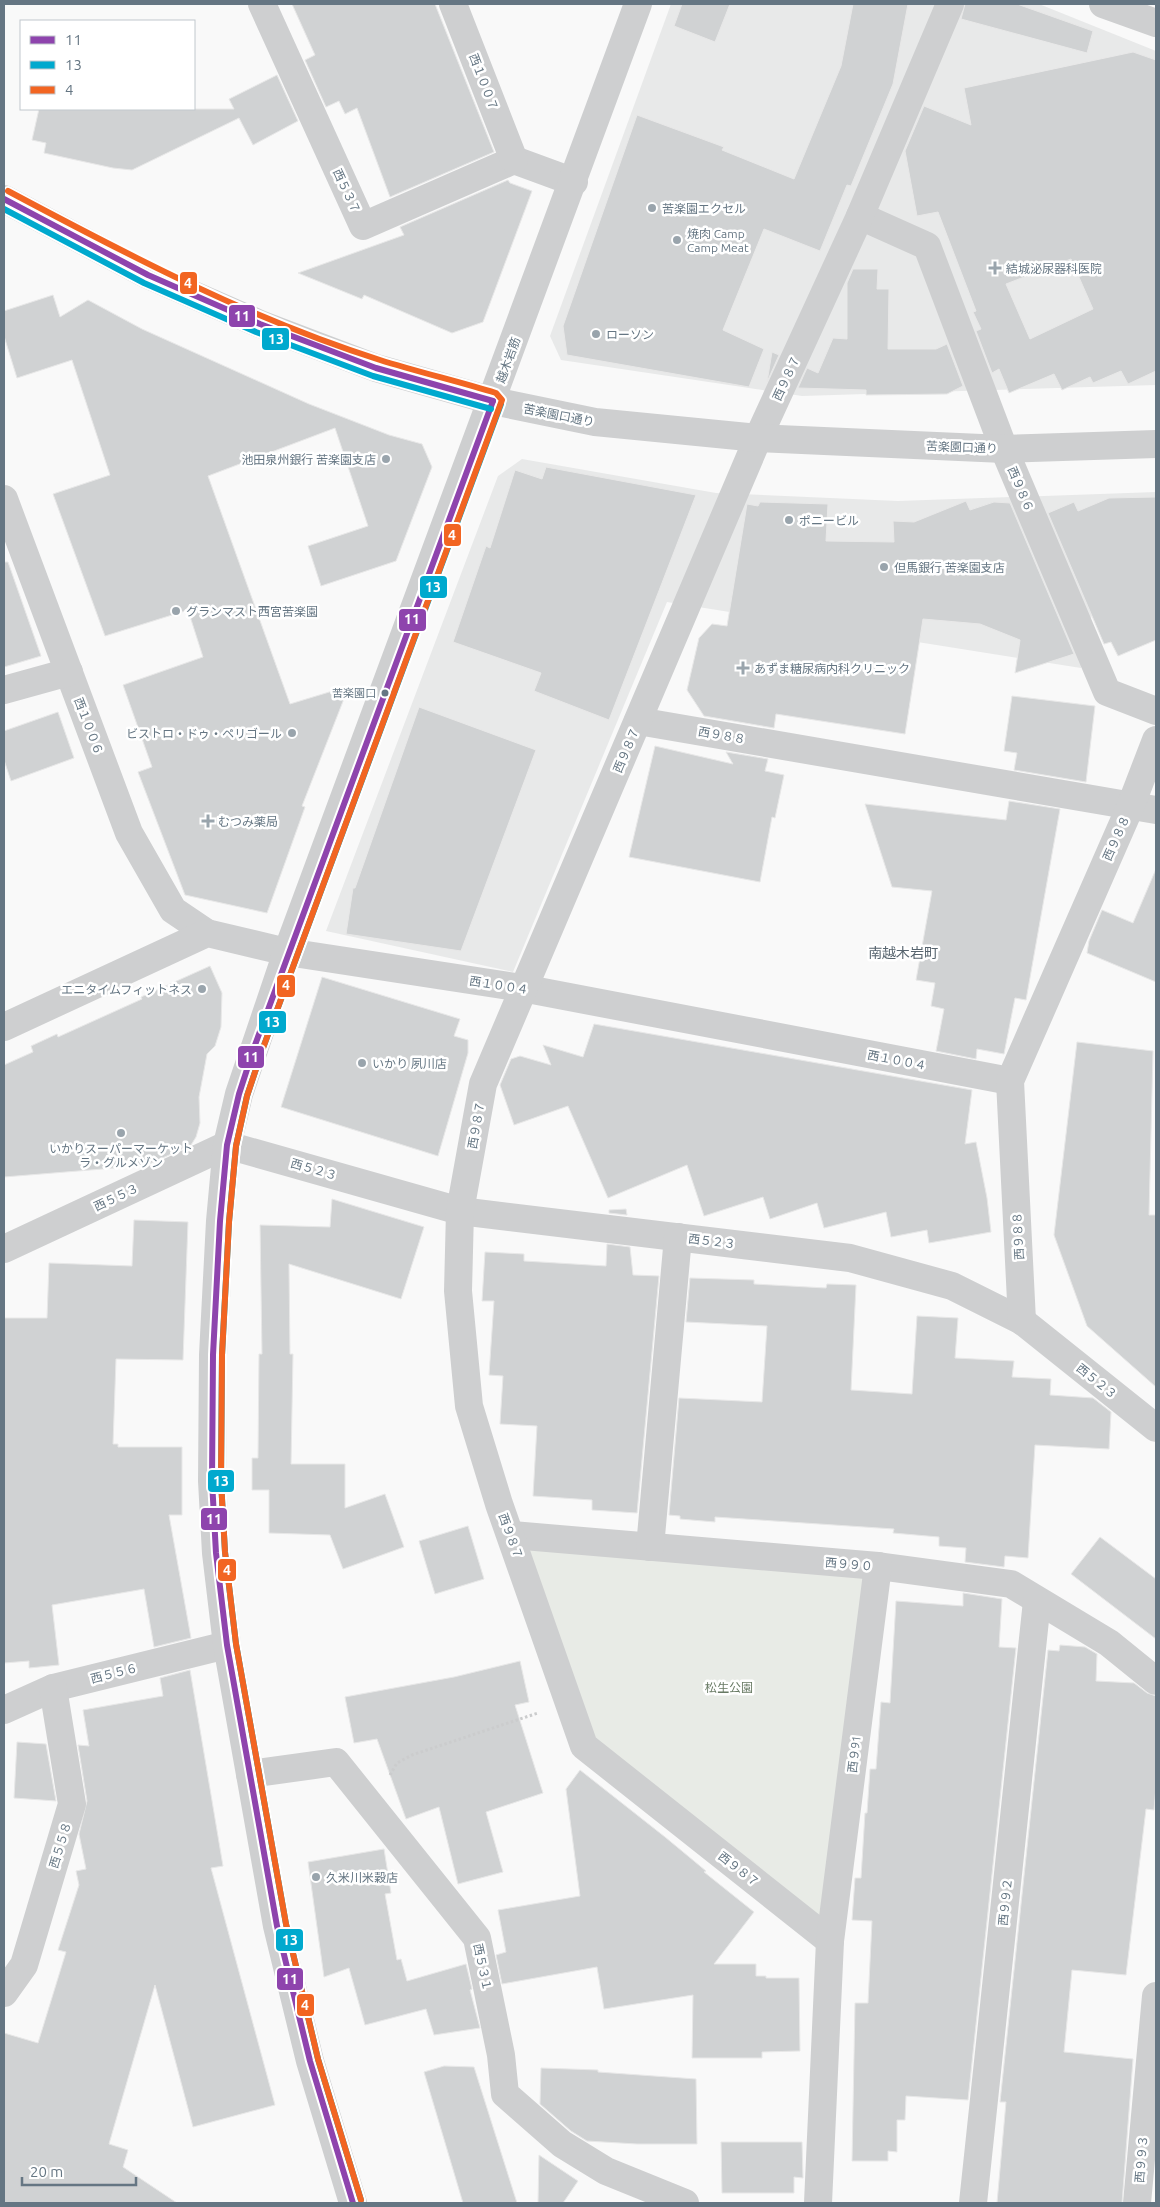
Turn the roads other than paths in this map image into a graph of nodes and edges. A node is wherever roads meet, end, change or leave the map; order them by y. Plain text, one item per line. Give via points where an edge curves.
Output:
1 (262, 4) edge
2 (453, 4) edge
3 (638, 4) edge
4 (950, 4) edge
5 (1104, 4) edge
6 (1156, 23) edge
7 (514, 160) junction
8 (574, 182) junction
9 (4, 199) edge
10 (860, 216) junction
11 (493, 401) junction
12 (758, 438) junction
13 (1156, 444) edge
14 (1004, 448) junction
15 (4, 498) edge
16 (69, 672) junction
17 (4, 690) edge
18 (1156, 711) edge
19 (638, 721) junction
20 (1156, 740) edge
21 (1143, 807) edge
22 (207, 933) junction
23 (288, 952) junction
24 (522, 988) junction
25 (4, 1028) edge
26 (1010, 1081) junction
27 (227, 1145) junction
28 (460, 1211) junction
29 (678, 1237) junction
30 (4, 1249) edge
31 (1022, 1321) junction
32 (1156, 1428) edge
33 (512, 1535) junction
34 (650, 1547) junction
35 (878, 1566) junction
36 (1037, 1601) junction
37 (227, 1645) junction
38 (1156, 1681) edge
39 (53, 1688) junction
40 (4, 1710) edge
41 (250, 1774) junction
42 (830, 1941) junction
43 (4, 1993) edge
44 (1156, 1996) edge
45 (353, 2203) edge
46 (685, 2203) edge
47 (818, 2203) edge
48 (974, 2203) edge
49 (1137, 2203) edge

1 - 7 street, 西５３７ via 363,226
2 - 7 street, 西１００７
3 - 8 street, 越木岩筋
4 - 10 street, 西９８７
5 - 6 street
7 - 8 street
8 - 11 street, 越木岩筋
9 - 11 street, 苦楽園口通り via 148,275 260,324 376,368
10 - 12 street, 西９８７
10 - 14 street, 西９８６ via 928,246
11 - 12 street, 苦楽園口通り via 595,422
11 - 23 street, 越木岩筋
12 - 14 street, 苦楽園口通り
12 - 19 street, 西９８７
13 - 14 street, 苦楽園口通り
14 - 18 street, 西９８６ via 1107,692
15 - 16 street, 西１００６
16 - 17 street
16 - 22 street, 西１００６ via 129,833 173,910
19 - 21 street, 西９８８
19 - 24 street, 西９８７
20 - 21 street
21 - 26 street, 西９８８
22 - 23 street, 西１００４
22 - 25 street
23 - 24 street, 西１００４
23 - 27 street, 越木岩筋 via 239,1094
24 - 26 street, 西１００４
24 - 28 street, 西９８７ via 483,1084
26 - 31 street, 西９８８
27 - 28 street, 西５２３
27 - 30 street, 西５５３
27 - 37 street, 越木岩筋 via 215,1290 212,1481 216,1553
28 - 29 street, 西５２３
28 - 33 street, 西９８７ via 458,1290 469,1406 499,1504
29 - 31 street, 西５２３ via 850,1258 952,1286
29 - 34 street
31 - 32 street, 西５２３
33 - 34 street, 西９９０
33 - 42 street, 西９８７ via 584,1746
34 - 35 street, 西９９０
35 - 36 street, 西９９０ via 1011,1584
35 - 42 street, 西９91
36 - 38 street, 西９９０ via 1109,1643
36 - 48 street, 西９９２
37 - 39 street, 西５５６
37 - 41 street, 越木岩筋
39 - 40 street, 西５５６
39 - 43 street, 西５５８ via 72,1804 24,1965
41 - 45 street, 越木岩筋 via 276,1926 310,2061
41 - 46 street, 西５３１ via 336,1762 477,1938 502,2055 505,2094 562,2144 606,2171
42 - 47 street
44 - 49 street, 西９９３

